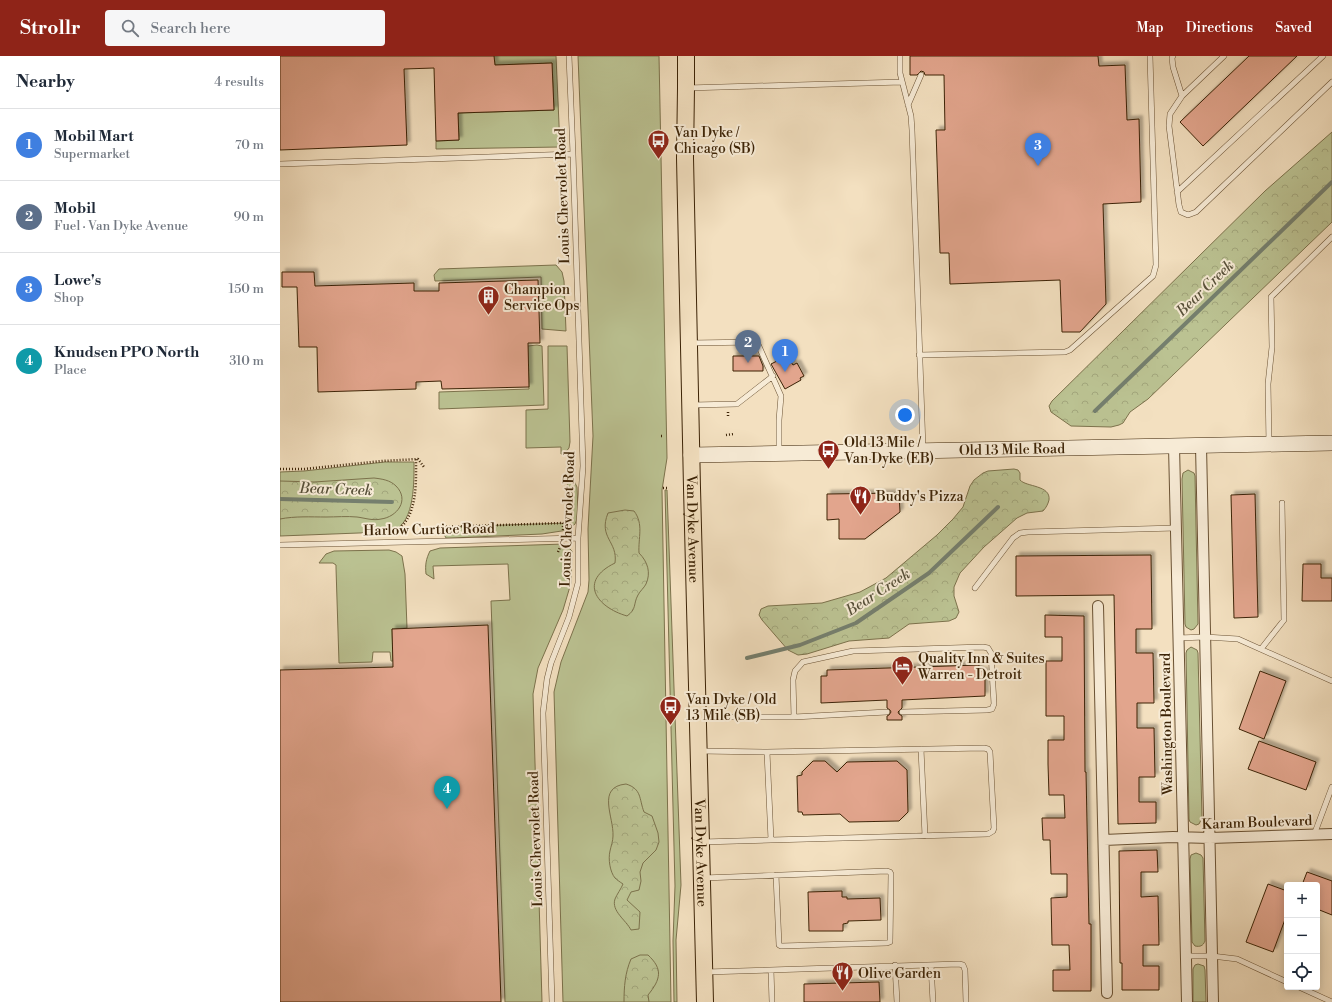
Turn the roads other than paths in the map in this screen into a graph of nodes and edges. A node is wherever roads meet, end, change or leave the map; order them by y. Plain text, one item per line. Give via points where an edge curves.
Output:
1 (569, 56) edge
2 (686, 56) edge
3 (900, 56) edge
4 (1150, 56) edge
5 (1173, 56) edge
6 (1224, 56) edge
7 (1323, 56) edge
8 (921, 75) dead end
9 (902, 82) junction
10 (1332, 82) edge
11 (686, 88) junction
12 (1182, 96) junction
13 (908, 104) junction
14 (573, 154) junction
15 (280, 164) edge
16 (1177, 192) junction
17 (1332, 237) edge
18 (689, 343) junction
19 (919, 355) junction
20 (773, 376) junction
21 (690, 405) junction
22 (1332, 444) edge
23 (1270, 445) junction
24 (1174, 446) junction
25 (1201, 446) junction
26 (923, 451) junction
27 (779, 453) junction
28 (691, 455) junction
29 (1282, 503) dead end
30 (1176, 528) junction
31 (578, 538) junction
32 (280, 544) edge
33 (975, 588) dead end
34 (1098, 606) dead end
35 (1205, 637) junction
36 (1178, 638) junction
37 (1261, 649) junction
38 (1332, 681) edge
39 (887, 712) dead end
40 (902, 712) dead end
41 (698, 717) junction
42 (794, 717) junction
43 (921, 749) junction
44 (699, 751) junction
45 (767, 752) junction
46 (1332, 787) edge
47 (1332, 834) edge
48 (1314, 835) junction
49 (925, 836) junction
50 (1183, 838) junction
51 (1210, 838) junction
52 (771, 840) junction
53 (1104, 840) junction
54 (701, 842) junction
55 (776, 875) junction
56 (702, 878) junction
57 (1186, 956) junction
58 (1212, 956) junction
59 (895, 965) junction
60 (931, 965) junction
61 (771, 970) junction
62 (705, 972) junction
63 (1284, 981) edge
64 (1305, 990) edge
65 (1107, 993) dead end
66 (552, 1002) edge
67 (705, 1002) edge
68 (772, 1002) edge
69 (897, 1002) edge
70 (933, 1002) edge
71 (966, 1002) edge
72 (1187, 1002) edge
73 (1213, 1002) edge
74 (1332, 1002) edge

1 - 14 lane, Louis Chevrolet Road
2 - 11 main road, Van Dyke Avenue
3 - 9 lane
4 - 19 lane via 1156,265 1153,276 1065,352
5 - 12 lane via 1173,67
6 - 12 lane
7 - 16 lane
8 - 13 lane
9 - 11 lane
9 - 13 lane
10 - 16 lane via 1196,212 1188,215 1181,212
11 - 18 main road, Van Dyke Avenue
12 - 16 lane via 1170,114 1169,126
13 - 19 lane via 912,130
14 - 15 lane
14 - 31 lane, Louis Chevrolet Road via 582,466
17 - 23 lane via 1271,297 1272,347 1268,384
18 - 20 lane via 757,342
18 - 21 main road, Van Dyke Avenue
19 - 26 lane
20 - 21 lane via 737,404
20 - 27 lane via 781,396
21 - 28 main road, Van Dyke Avenue
22 - 23 street, Old 13 Mile Road
23 - 25 street, Old 13 Mile Road
24 - 25 street, Old 13 Mile Road
24 - 26 street, Old 13 Mile Road
24 - 30 street, Washington Boulevard
25 - 35 street
26 - 27 street, Old 13 Mile Road
27 - 28 street, Old 13 Mile Road
28 - 41 main road, Van Dyke Avenue
29 - 37 lane via 1284,620
30 - 33 lane via 1020,534 1013,538
30 - 36 street, Washington Boulevard
31 - 32 lane, Harlow Curtice Road
31 - 66 lane, Louis Chevrolet Road via 577,588 547,679 543,713
34 - 53 street
35 - 36 lane
35 - 37 lane via 1238,639
35 - 51 street
36 - 50 street, Washington Boulevard
37 - 38 lane
39 - 42 lane
40 - 42 lane via 992,709 994,704 991,653 988,648 853,651 803,662 794,671
41 - 42 lane
41 - 44 main road, Van Dyke Avenue
43 - 45 lane
43 - 49 lane
43 - 49 lane via 988,749 994,828 988,834
44 - 45 lane
44 - 54 main road, Van Dyke Avenue
45 - 52 lane
46 - 48 lane
47 - 48 street, Karam Boulevard
48 - 51 street, Karam Boulevard
49 - 52 lane
50 - 51 street, Karam Boulevard
50 - 53 street, Karam Boulevard
50 - 57 street, Washington Boulevard
51 - 58 street
52 - 54 lane
53 - 65 street
54 - 56 main road, Van Dyke Avenue
55 - 55 lane via 779,945 890,942 890,872
55 - 56 lane
56 - 62 main road, Van Dyke Avenue
57 - 58 lane
57 - 72 street, Washington Boulevard
58 - 63 lane via 1237,960
58 - 73 street
59 - 60 lane
59 - 61 lane
59 - 69 lane
60 - 70 lane
60 - 71 lane via 963,965
61 - 62 lane
61 - 68 lane
62 - 67 main road, Van Dyke Avenue
64 - 74 lane

